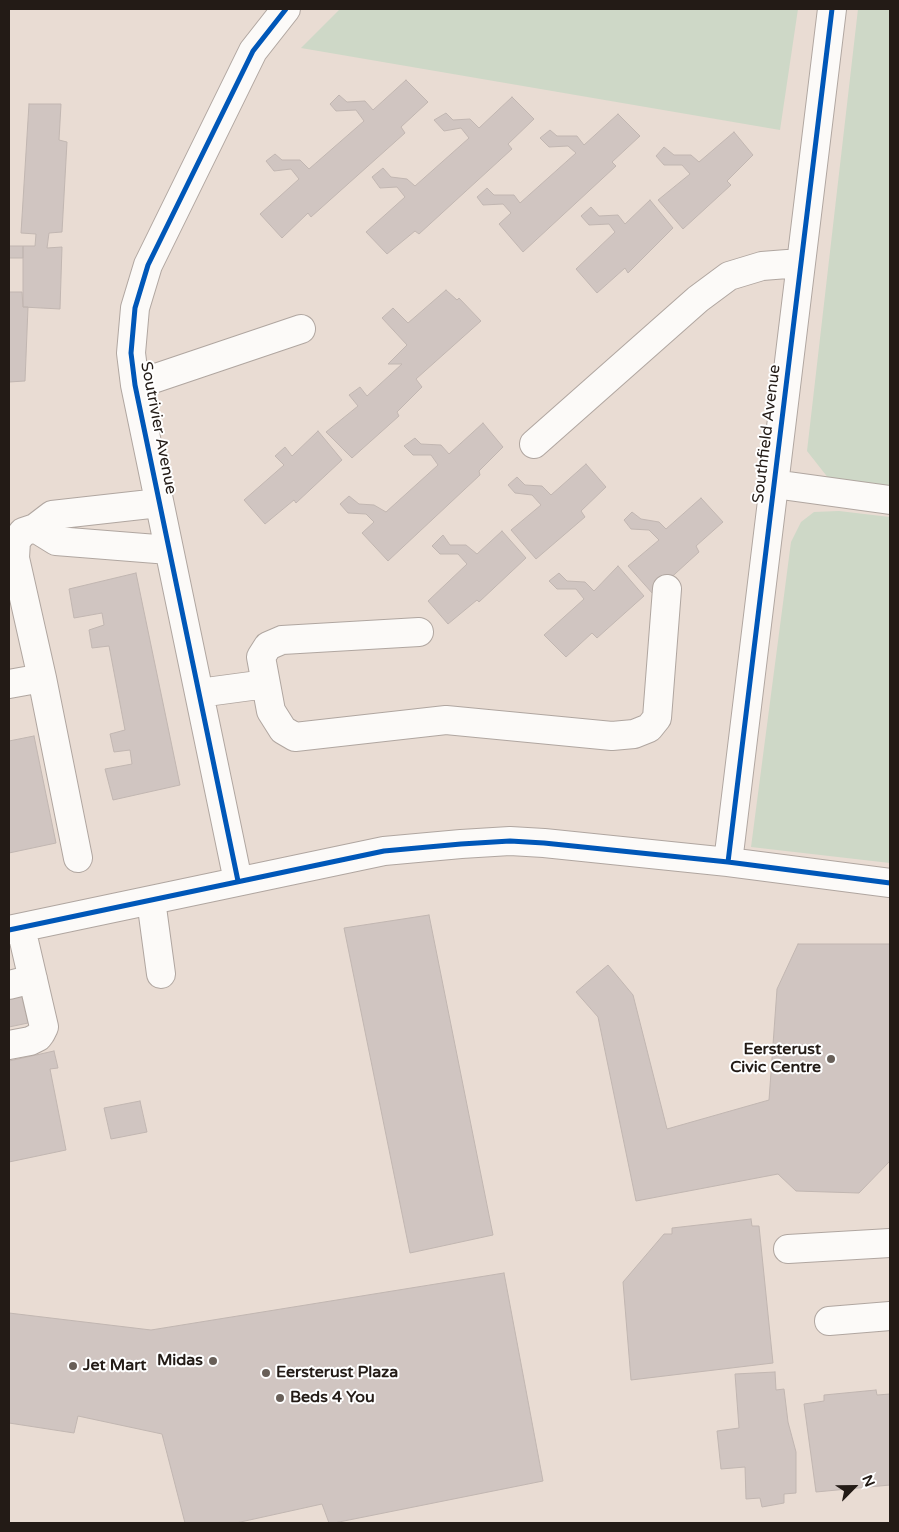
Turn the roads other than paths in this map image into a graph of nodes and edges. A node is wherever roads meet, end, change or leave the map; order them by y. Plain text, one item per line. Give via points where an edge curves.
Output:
1 (286, 9) edge
2 (832, 9) edge
3 (800, 263) junction
4 (301, 329) dead end
5 (135, 385) junction
6 (534, 444) dead end
7 (774, 484) junction
8 (890, 500) edge
9 (159, 503) junction
10 (35, 528) junction
11 (169, 550) junction
12 (666, 589) dead end
13 (418, 632) dead end
14 (42, 678) junction
15 (9, 684) edge
16 (266, 684) junction
17 (199, 693) junction
18 (78, 858) dead end
19 (728, 862) junction
20 (238, 881) junction
21 (890, 882) edge
22 (151, 900) junction
23 (15, 929) edge
24 (161, 974) dead end
25 (21, 982) edge
26 (9, 1046) edge
27 (890, 1243) edge
28 (788, 1249) dead end
29 (890, 1316) edge
30 (828, 1321) dead end

1 - 5 street, Soutrivier Avenue via 253,51 148,265 135,308 131,353
2 - 3 street, Southfield Avenue
3 - 6 street via 762,266 729,276 698,299
3 - 7 street, Southfield Avenue
4 - 5 street
5 - 9 street, Soutrivier Avenue
7 - 8 street
7 - 19 street, Southfield Avenue
9 - 10 street via 52,515
9 - 11 street, Soutrivier Avenue
10 - 11 street via 56,542
10 - 14 street via 23,532 16,540 15,558
11 - 17 street, Soutrivier Avenue
12 - 16 street via 657,718 649,728 634,734 612,736 446,720 295,737 283,730 271,711
13 - 16 street via 282,640 268,646 261,657
14 - 15 street
14 - 18 street
16 - 17 street
17 - 20 street, Soutrivier Avenue
19 - 20 street via 510,841 384,851
19 - 21 street
20 - 22 street
22 - 23 street
22 - 24 street
23 - 25 street
25 - 26 street via 44,1027 38,1037
27 - 28 street
29 - 30 street

